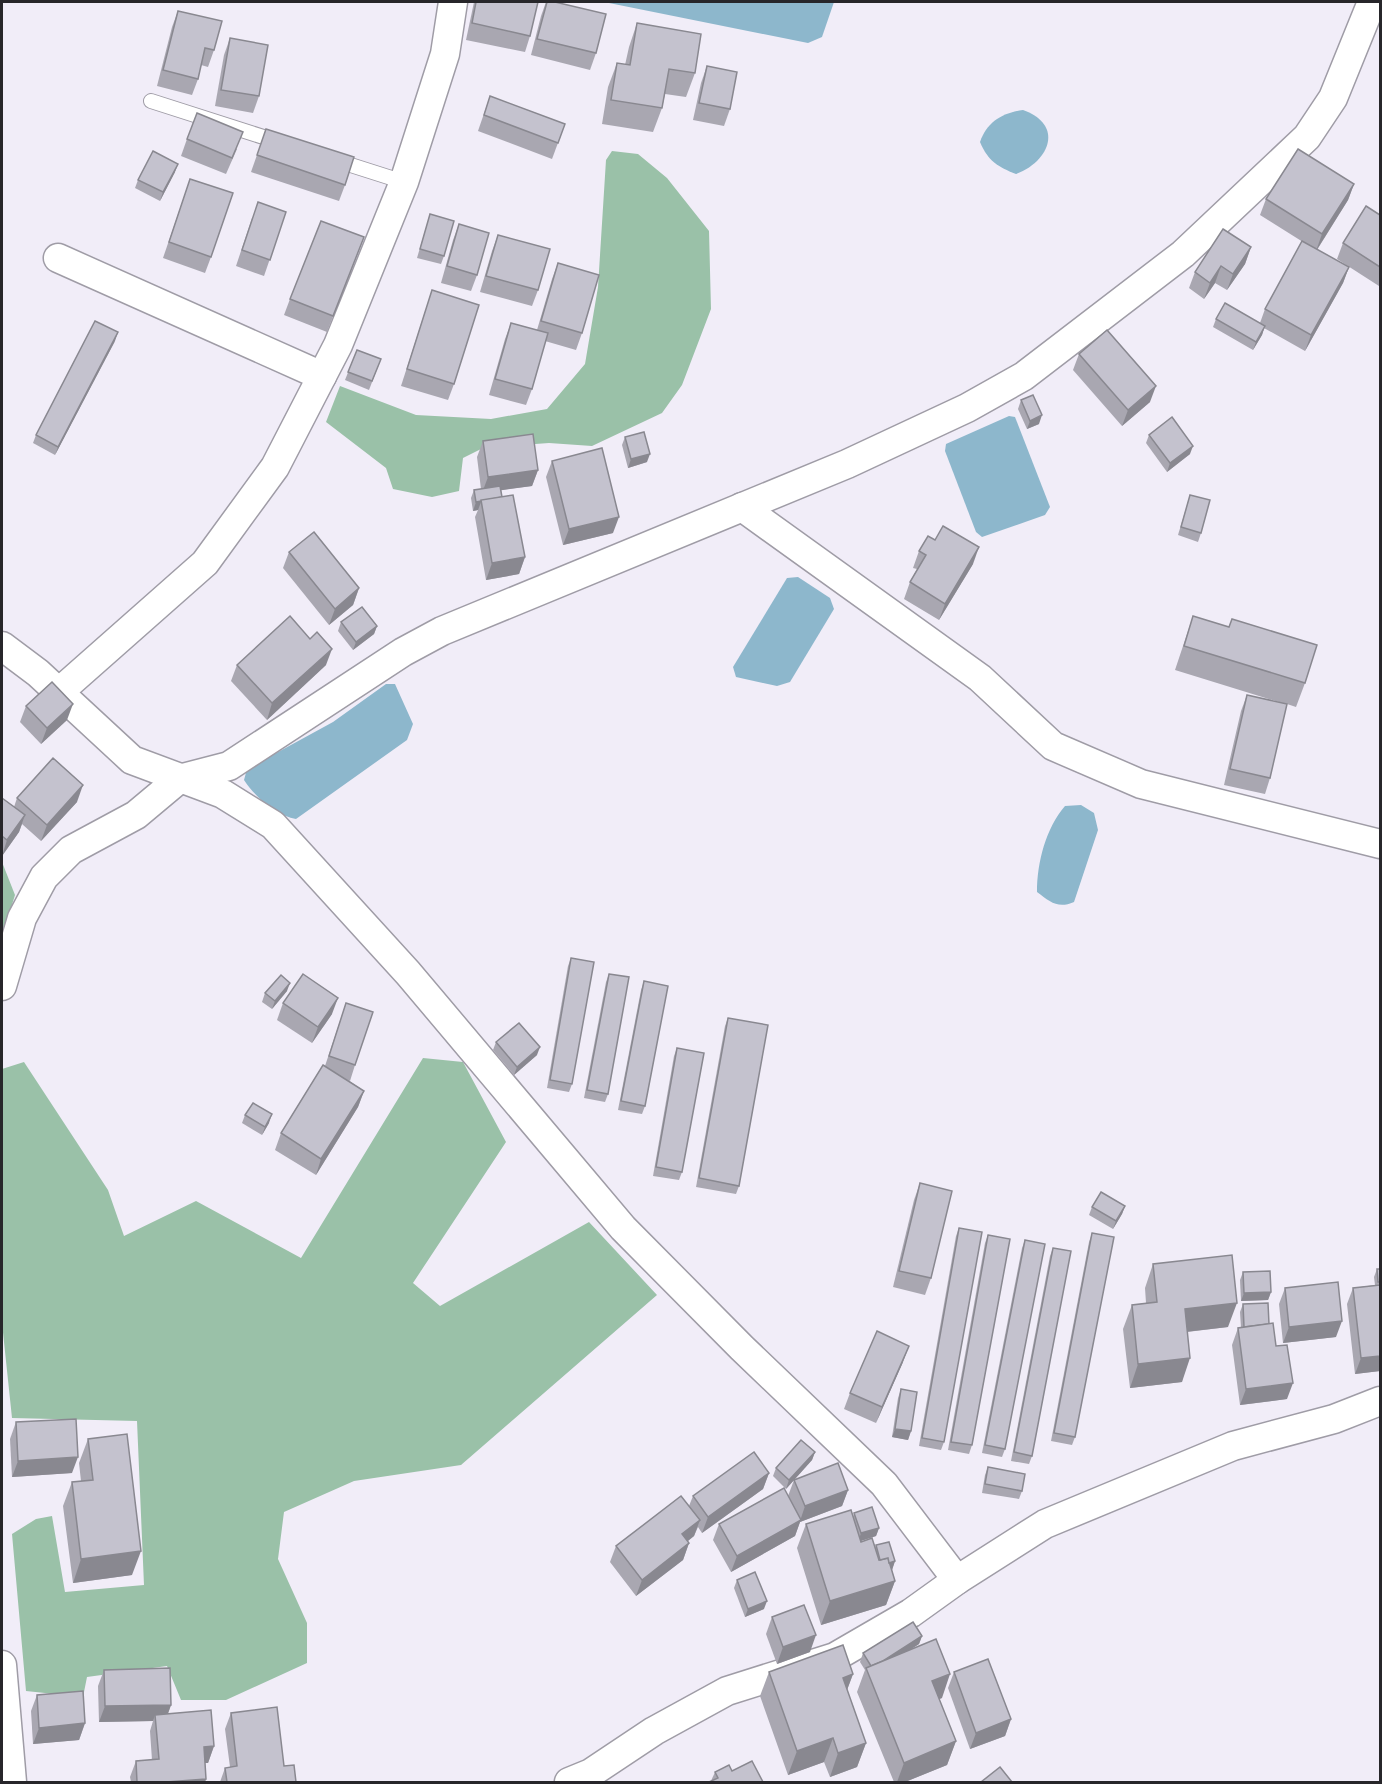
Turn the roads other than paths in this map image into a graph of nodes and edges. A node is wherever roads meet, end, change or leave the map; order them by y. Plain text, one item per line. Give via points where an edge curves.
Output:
1 (453, 2) edge
2 (1372, 2) edge
3 (151, 101) dead end
4 (294, 147) edge
5 (316, 154) edge
6 (404, 182) junction
7 (58, 258) dead end
8 (322, 376) junction
9 (741, 507) junction
10 (2, 646) edge
11 (59, 692) junction
12 (179, 779) junction
13 (1380, 844) edge
14 (2, 986) edge
15 (1380, 1401) edge
16 (957, 1580) junction
17 (2, 1665) edge
18 (12, 1782) edge
19 (569, 1782) edge

1 - 6 street via 445,54
2 - 9 street via 1334,99 1307,137 1183,254 1024,376 968,408
3 - 4 lane
5 - 6 lane
6 - 8 street
7 - 8 street
8 - 11 street via 275,467 205,562
9 - 12 street via 442,631 403,652 229,766
9 - 13 street via 980,678 1053,746 1141,784
10 - 11 street
11 - 12 street via 132,760
12 - 14 street via 136,815 71,850 44,877 22,918
12 - 16 street via 223,794 273,825 408,973 623,1228 884,1484
15 - 16 street via 1334,1419 1233,1446 1045,1524
16 - 19 street via 911,1613 835,1657 728,1691 654,1731 591,1773
17 - 18 street

